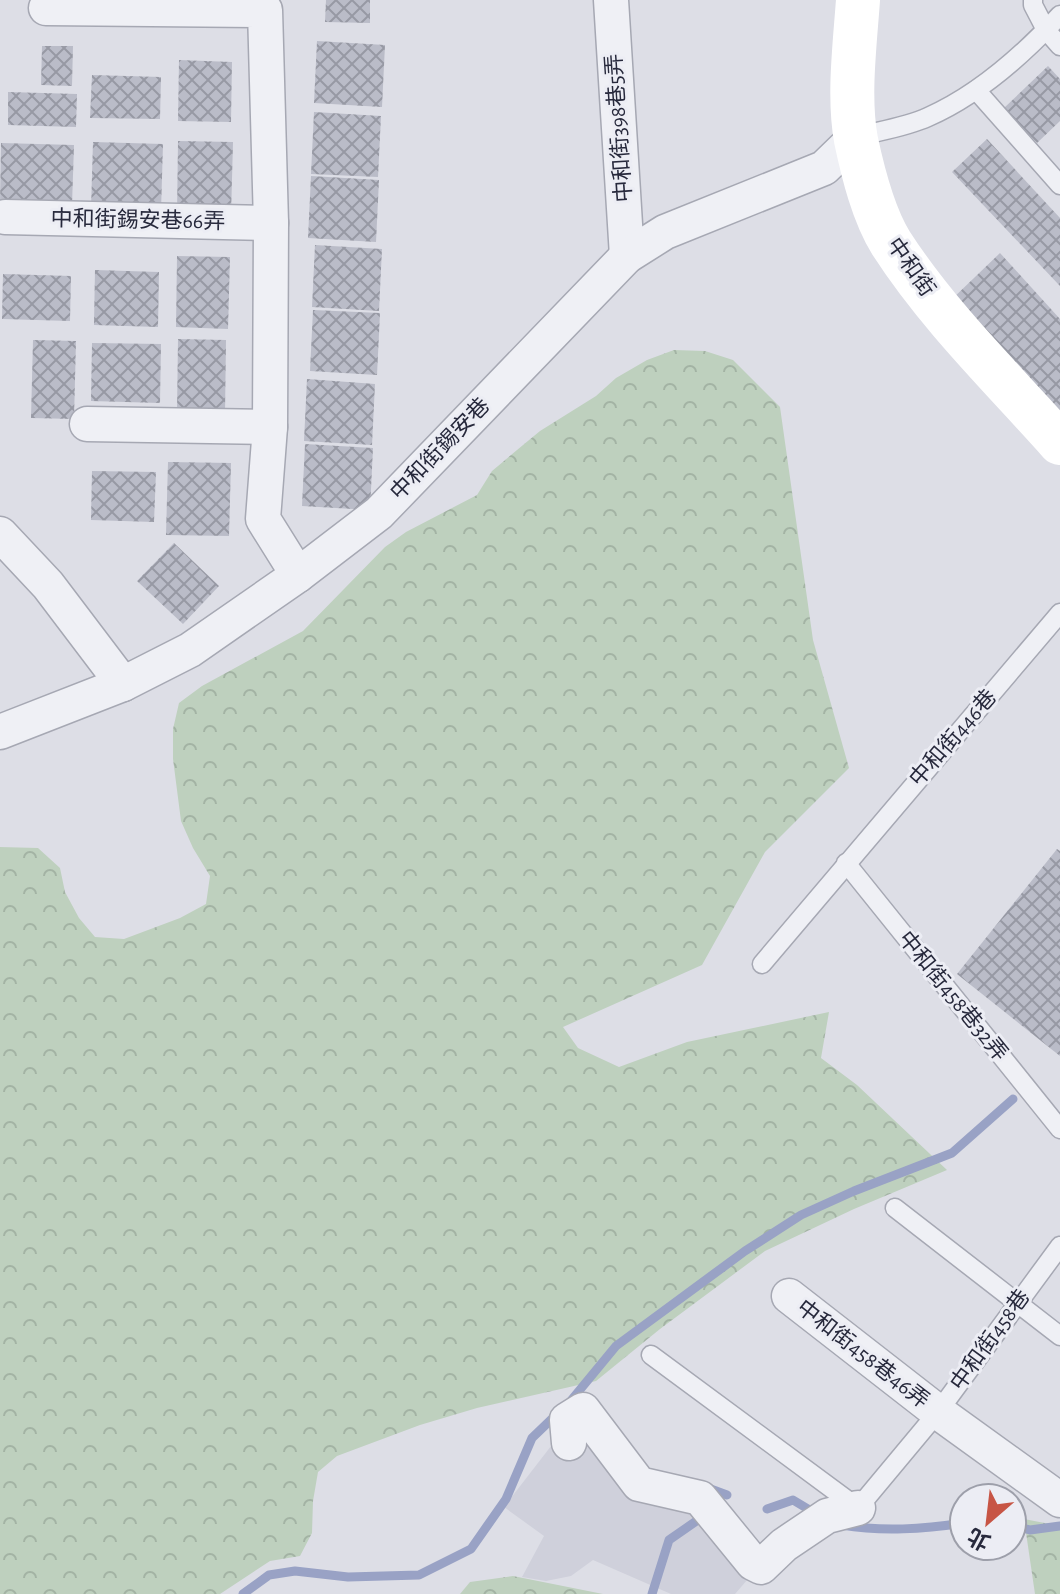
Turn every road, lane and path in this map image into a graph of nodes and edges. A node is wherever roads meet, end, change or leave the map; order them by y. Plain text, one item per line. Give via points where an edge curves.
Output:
1 (611, 0) edge
2 (858, 0) edge
3 (1033, 0) edge
4 (46, 8) dead end
5 (1060, 15) edge
6 (1046, 30) junction
7 (1060, 46) edge
8 (976, 90) junction
9 (856, 137) junction
10 (1060, 185) edge
11 (5, 217) dead end
12 (271, 223) junction
13 (627, 256) junction
14 (87, 424) dead end
15 (270, 427) junction
16 (1060, 443) edge
17 (0, 534) edge
18 (298, 575) junction
19 (1060, 613) edge
20 (123, 684) junction
21 (0, 732) edge
22 (846, 863) junction
23 (762, 964) dead end
24 (1060, 1129) edge
25 (895, 1208) dead end
26 (1060, 1246) edge
27 (789, 1296) dead end
28 (1016, 1303) junction
29 (1060, 1336) edge
30 (651, 1355) dead end
31 (938, 1412) junction
32 (569, 1443) dead end
33 (1060, 1500) edge
34 (835, 1516) junction

1 - 13 street, 中和街398巷5弄
2 - 9 street, 中和街
3 - 6 lane
4 - 12 street via 265,10
5 - 6 lane
6 - 7 lane
6 - 8 lane
8 - 9 lane via 927,118
8 - 10 lane
9 - 13 street, 中和街錫安巷 via 824,168 665,232
9 - 16 street, 中和街 via 872,199 890,241 940,308
11 - 12 street, 中和街錫安巷66弄
12 - 15 street
13 - 18 street, 中和街錫安巷 via 379,513
14 - 15 street
15 - 18 street via 263,519
17 - 20 street via 48,585
18 - 20 street, 中和街錫安巷 via 190,650
19 - 22 lane, 中和街446巷
20 - 21 street, 中和街錫安巷
22 - 23 lane, 中和街446巷
22 - 24 lane, 中和街458巷32弄
25 - 28 lane
26 - 28 lane, 中和街458巷
27 - 31 street, 中和街458巷46弄
28 - 29 lane
28 - 31 lane, 中和街458巷
30 - 34 lane
31 - 33 street, 中和街458巷46弄
31 - 34 lane, 中和街458巷
32 - 34 street via 567,1420 583,1410 639,1484 700,1498 761,1567 784,1545

